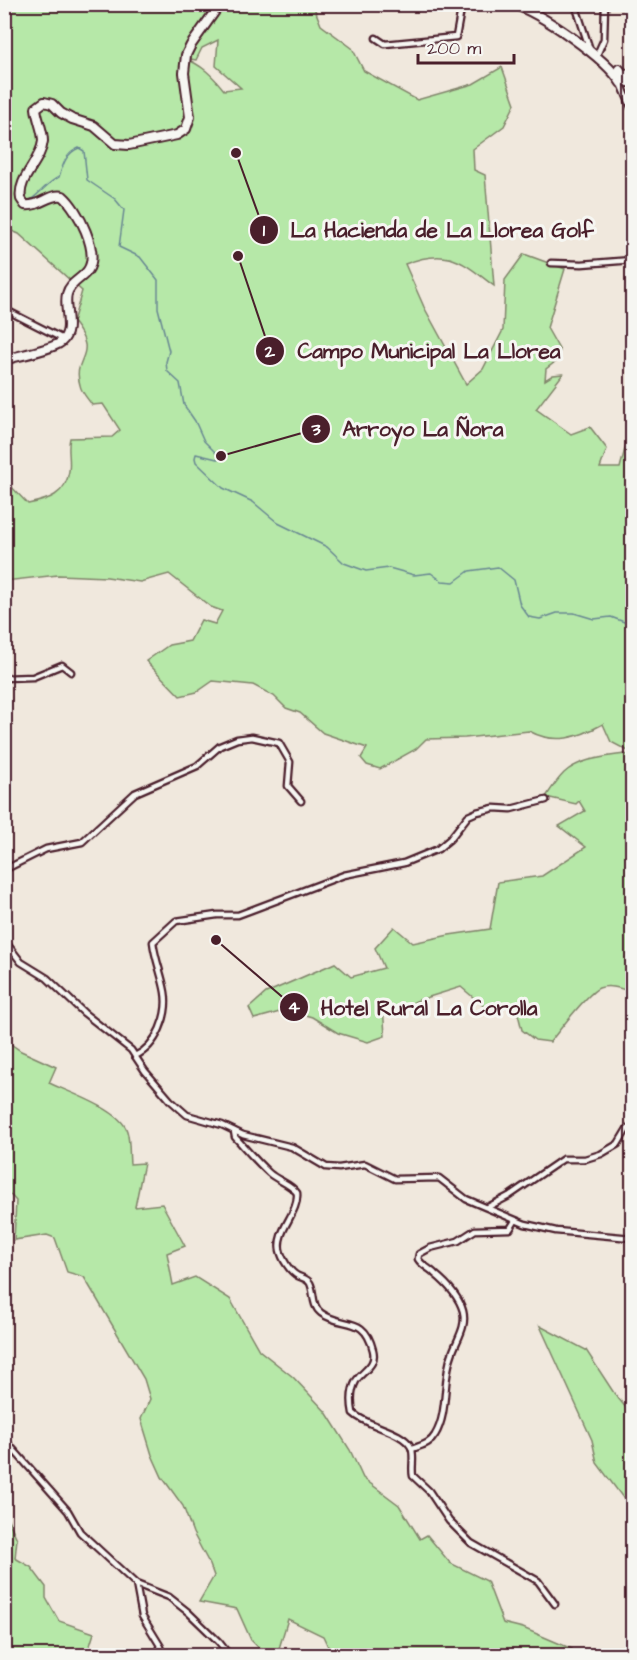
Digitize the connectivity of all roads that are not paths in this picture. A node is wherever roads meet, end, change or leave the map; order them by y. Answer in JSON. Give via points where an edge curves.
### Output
{"nodes":[{"id":1,"x":220,"y":4,"type":"edge"},
{"id":2,"x":462,"y":4,"type":"edge"},
{"id":3,"x":512,"y":4,"type":"edge"},
{"id":4,"x":575,"y":4,"type":"edge"},
{"id":5,"x":605,"y":4,"type":"edge"},
{"id":6,"x":376,"y":38,"type":"dead end"},
{"id":7,"x":594,"y":55,"type":"junction"},
{"id":8,"x":629,"y":77,"type":"edge"},
{"id":9,"x":633,"y":109,"type":"edge"},
{"id":10,"x":633,"y":260,"type":"edge"},
{"id":11,"x":551,"y":263,"type":"dead end"},
{"id":12,"x":4,"y":309,"type":"edge"},
{"id":13,"x":64,"y":340,"type":"junction"},
{"id":14,"x":4,"y":360,"type":"edge"},
{"id":15,"x":71,"y":672,"type":"dead end"},
{"id":16,"x":4,"y":678,"type":"edge"},
{"id":17,"x":546,"y":800,"type":"dead end"},
{"id":18,"x":301,"y":801,"type":"dead end"},
{"id":19,"x":4,"y":870,"type":"edge"},
{"id":20,"x":4,"y":940,"type":"edge"},
{"id":21,"x":7,"y":949,"type":"edge"},
{"id":22,"x":633,"y":996,"type":"edge"},
{"id":23,"x":633,"y":1001,"type":"edge"},
{"id":24,"x":135,"y":1056,"type":"junction"},
{"id":25,"x":633,"y":1125,"type":"edge"},
{"id":26,"x":234,"y":1131,"type":"junction"},
{"id":27,"x":488,"y":1207,"type":"junction"},
{"id":28,"x":515,"y":1221,"type":"junction"},
{"id":29,"x":633,"y":1238,"type":"edge"},
{"id":30,"x":4,"y":1439,"type":"edge"},
{"id":31,"x":412,"y":1449,"type":"junction"},
{"id":32,"x":136,"y":1584,"type":"junction"},
{"id":33,"x":555,"y":1604,"type":"dead end"},
{"id":34,"x":163,"y":1656,"type":"edge"},
{"id":35,"x":230,"y":1656,"type":"edge"}],
"edges":[{"from":1,"to":13,"type":"highway","via":[[186,55],[184,73],[190,117],[183,132],[165,139],[121,145],[109,141],[94,126],[61,113],[52,104],[44,102],[36,108],[43,142],[24,182],[21,199],[31,206],[52,196],[63,196],[91,245],[89,268],[67,293],[68,327]]},
{"from":2,"to":6,"type":"street","via":[[456,37],[386,44]]},
{"from":3,"to":7,"type":"highway","via":[[538,15]]},
{"from":4,"to":7,"type":"street"},
{"from":5,"to":7,"type":"street","via":[[604,39]]},
{"from":7,"to":8,"type":"highway"},
{"from":8,"to":9,"type":"street","via":[[628,98]]},
{"from":10,"to":11,"type":"street"},
{"from":12,"to":13,"type":"street"},
{"from":13,"to":14,"type":"highway","via":[[56,346]]},
{"from":15,"to":16,"type":"street","via":[[62,665],[33,677]]},
{"from":17,"to":24,"type":"street","via":[[511,809],[487,809],[468,816],[444,845],[404,863],[344,875],[238,915],[176,921],[153,942],[166,994],[164,1016],[153,1041]]},
{"from":18,"to":19,"type":"street","via":[[288,786],[290,762],[279,743],[255,737],[237,740],[217,748],[197,766],[135,793],[82,842],[46,849]]},
{"from":20,"to":21,"type":"street"},
{"from":21,"to":24,"type":"street","via":[[47,978]]},
{"from":22,"to":23,"type":"street"},
{"from":24,"to":26,"type":"street","via":[[182,1112]]},
{"from":25,"to":27,"type":"street","via":[[608,1151],[593,1158],[563,1159]]},
{"from":26,"to":27,"type":"street","via":[[292,1147],[326,1167],[365,1164],[395,1179],[439,1178],[466,1199]]},
{"from":26,"to":31,"type":"street","via":[[235,1137],[264,1168],[297,1193],[296,1205],[279,1243],[288,1267],[310,1283],[318,1311],[354,1324],[368,1336],[374,1359],[354,1385],[353,1413],[368,1424],[383,1426]]},
{"from":27,"to":28,"type":"street"},
{"from":28,"to":29,"type":"street","via":[[556,1231]]},
{"from":28,"to":31,"type":"street","via":[[510,1228],[475,1230],[458,1241],[419,1254],[420,1263],[457,1298],[464,1318],[445,1379],[436,1434],[431,1442]]},
{"from":30,"to":32,"type":"street","via":[[68,1510],[80,1532]]},
{"from":31,"to":33,"type":"street","via":[[413,1476],[429,1491],[449,1521],[471,1543],[538,1581]]},
{"from":32,"to":34,"type":"street","via":[[142,1616]]},
{"from":32,"to":35,"type":"street","via":[[169,1597],[208,1630]]}]}
